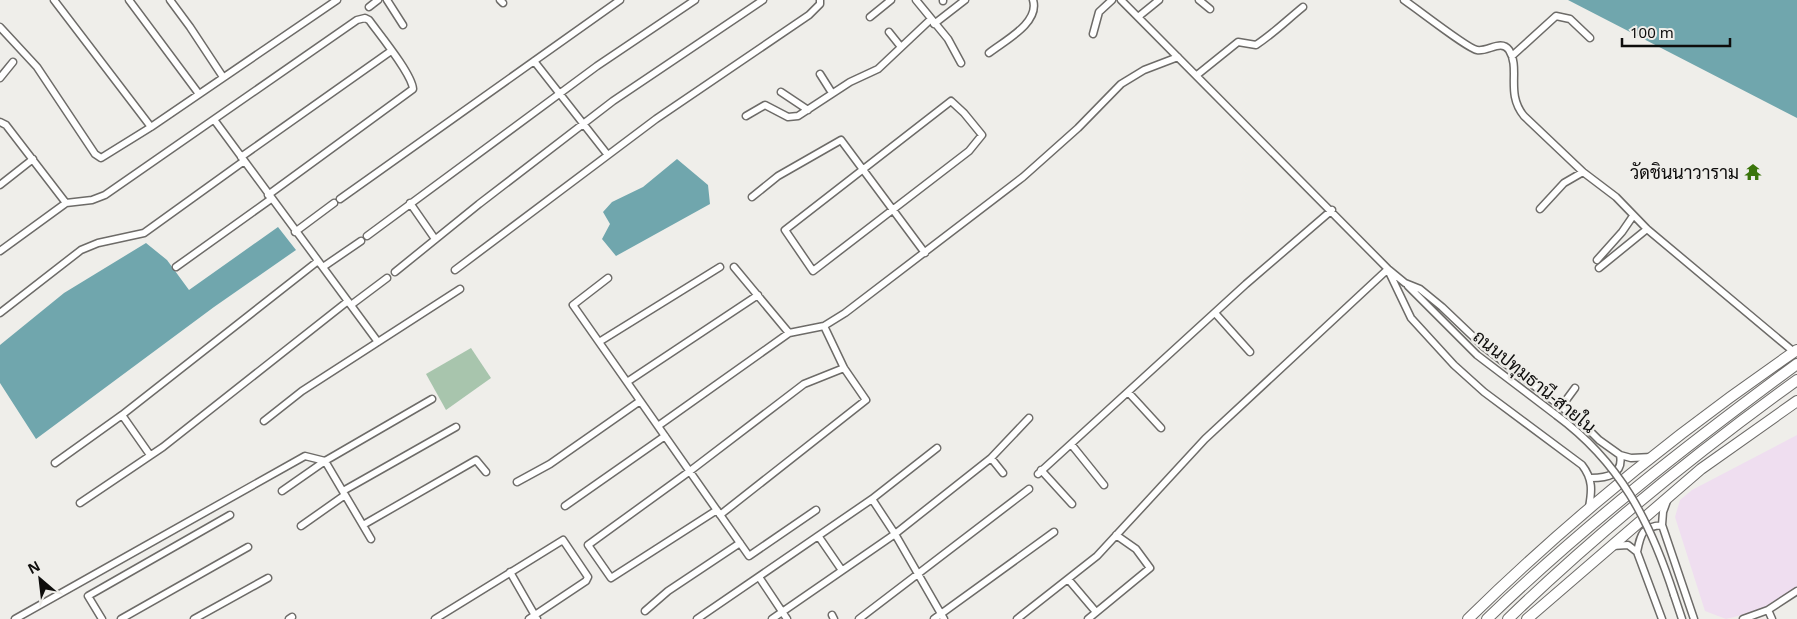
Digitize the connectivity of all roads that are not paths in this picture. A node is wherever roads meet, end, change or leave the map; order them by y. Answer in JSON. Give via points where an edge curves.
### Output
{"nodes":[{"id":1,"x":54,"y":0,"type":"edge"},
{"id":2,"x":129,"y":0,"type":"edge"},
{"id":3,"x":170,"y":0,"type":"edge"},
{"id":4,"x":337,"y":0,"type":"edge"},
{"id":5,"x":378,"y":0,"type":"edge"},
{"id":6,"x":387,"y":0,"type":"edge"},
{"id":7,"x":620,"y":0,"type":"edge"},
{"id":8,"x":695,"y":0,"type":"edge"},
{"id":9,"x":762,"y":0,"type":"edge"},
{"id":10,"x":820,"y":0,"type":"edge"},
{"id":11,"x":891,"y":0,"type":"edge"},
{"id":12,"x":916,"y":0,"type":"edge"},
{"id":13,"x":965,"y":0,"type":"edge"},
{"id":14,"x":1033,"y":0,"type":"edge"},
{"id":15,"x":1112,"y":0,"type":"edge"},
{"id":16,"x":1121,"y":0,"type":"edge"},
{"id":17,"x":1159,"y":0,"type":"edge"},
{"id":18,"x":1199,"y":0,"type":"edge"},
{"id":19,"x":1404,"y":0,"type":"edge"},
{"id":20,"x":369,"y":7,"type":"dead end"},
{"id":21,"x":1303,"y":7,"type":"dead end"},
{"id":22,"x":1210,"y":9,"type":"dead end"},
{"id":23,"x":870,"y":17,"type":"dead end"},
{"id":24,"x":1138,"y":17,"type":"junction"},
{"id":25,"x":932,"y":22,"type":"junction"},
{"id":26,"x":403,"y":25,"type":"dead end"},
{"id":27,"x":0,"y":28,"type":"edge"},
{"id":28,"x":889,"y":32,"type":"dead end"},
{"id":29,"x":1094,"y":34,"type":"dead end"},
{"id":30,"x":1590,"y":38,"type":"dead end"},
{"id":31,"x":901,"y":47,"type":"junction"},
{"id":32,"x":391,"y":51,"type":"junction"},
{"id":33,"x":989,"y":53,"type":"dead end"},
{"id":34,"x":1178,"y":56,"type":"junction"},
{"id":35,"x":1512,"y":56,"type":"junction"},
{"id":36,"x":534,"y":61,"type":"junction"},
{"id":37,"x":13,"y":62,"type":"dead end"},
{"id":38,"x":961,"y":63,"type":"dead end"},
{"id":39,"x":820,"y":74,"type":"dead end"},
{"id":40,"x":1197,"y":76,"type":"junction"},
{"id":41,"x":0,"y":78,"type":"edge"},
{"id":42,"x":223,"y":78,"type":"junction"},
{"id":43,"x":781,"y":92,"type":"dead end"},
{"id":44,"x":832,"y":93,"type":"junction"},
{"id":45,"x":199,"y":94,"type":"junction"},
{"id":46,"x":560,"y":94,"type":"junction"},
{"id":47,"x":808,"y":110,"type":"junction"},
{"id":48,"x":746,"y":116,"type":"dead end"},
{"id":49,"x":214,"y":121,"type":"junction"},
{"id":50,"x":0,"y":122,"type":"edge"},
{"id":51,"x":583,"y":124,"type":"junction"},
{"id":52,"x":151,"y":127,"type":"junction"},
{"id":53,"x":607,"y":154,"type":"junction"},
{"id":54,"x":34,"y":159,"type":"junction"},
{"id":55,"x":242,"y":159,"type":"junction"},
{"id":56,"x":864,"y":170,"type":"junction"},
{"id":57,"x":1583,"y":172,"type":"junction"},
{"id":58,"x":0,"y":185,"type":"edge"},
{"id":59,"x":269,"y":197,"type":"junction"},
{"id":60,"x":752,"y":197,"type":"dead end"},
{"id":61,"x":66,"y":203,"type":"junction"},
{"id":62,"x":410,"y":204,"type":"junction"},
{"id":63,"x":892,"y":209,"type":"junction"},
{"id":64,"x":1540,"y":209,"type":"dead end"},
{"id":65,"x":1332,"y":210,"type":"junction"},
{"id":66,"x":1633,"y":216,"type":"junction"},
{"id":67,"x":1647,"y":229,"type":"junction"},
{"id":68,"x":295,"y":232,"type":"junction"},
{"id":69,"x":435,"y":239,"type":"junction"},
{"id":70,"x":0,"y":251,"type":"edge"},
{"id":71,"x":925,"y":253,"type":"junction"},
{"id":72,"x":1597,"y":260,"type":"dead end"},
{"id":73,"x":318,"y":261,"type":"junction"},
{"id":74,"x":176,"y":267,"type":"dead end"},
{"id":75,"x":323,"y":267,"type":"junction"},
{"id":76,"x":720,"y":267,"type":"dead end"},
{"id":77,"x":734,"y":267,"type":"dead end"},
{"id":78,"x":1599,"y":268,"type":"dead end"},
{"id":79,"x":1388,"y":269,"type":"junction"},
{"id":80,"x":455,"y":270,"type":"dead end"},
{"id":81,"x":395,"y":272,"type":"dead end"},
{"id":82,"x":387,"y":278,"type":"dead end"},
{"id":83,"x":608,"y":278,"type":"dead end"},
{"id":84,"x":1406,"y":284,"type":"junction"},
{"id":85,"x":460,"y":289,"type":"dead end"},
{"id":86,"x":758,"y":295,"type":"junction"},
{"id":87,"x":350,"y":303,"type":"junction"},
{"id":88,"x":0,"y":312,"type":"edge"},
{"id":89,"x":1215,"y":313,"type":"junction"},
{"id":90,"x":824,"y":326,"type":"junction"},
{"id":91,"x":789,"y":333,"type":"junction"},
{"id":92,"x":378,"y":342,"type":"junction"},
{"id":93,"x":599,"y":342,"type":"junction"},
{"id":94,"x":1795,"y":351,"type":"edge"},
{"id":95,"x":1250,"y":352,"type":"dead end"},
{"id":96,"x":1797,"y":364,"type":"edge"},
{"id":97,"x":844,"y":368,"type":"junction"},
{"id":98,"x":1797,"y":380,"type":"edge"},
{"id":99,"x":627,"y":382,"type":"junction"},
{"id":100,"x":1575,"y":388,"type":"dead end"},
{"id":101,"x":1128,"y":392,"type":"junction"},
{"id":102,"x":432,"y":399,"type":"dead end"},
{"id":103,"x":1749,"y":400,"type":"junction"},
{"id":104,"x":640,"y":401,"type":"junction"},
{"id":105,"x":1797,"y":401,"type":"edge"},
{"id":106,"x":1561,"y":407,"type":"junction"},
{"id":107,"x":1756,"y":409,"type":"junction"},
{"id":108,"x":122,"y":415,"type":"junction"},
{"id":109,"x":1029,"y":418,"type":"dead end"},
{"id":110,"x":264,"y":421,"type":"dead end"},
{"id":111,"x":658,"y":426,"type":"junction"},
{"id":112,"x":456,"y":427,"type":"dead end"},
{"id":113,"x":1161,"y":428,"type":"dead end"},
{"id":114,"x":665,"y":436,"type":"junction"},
{"id":115,"x":1677,"y":438,"type":"junction"},
{"id":116,"x":1071,"y":444,"type":"junction"},
{"id":117,"x":937,"y":448,"type":"dead end"},
{"id":118,"x":150,"y":455,"type":"junction"},
{"id":119,"x":1620,"y":455,"type":"junction"},
{"id":120,"x":1653,"y":457,"type":"junction"},
{"id":121,"x":992,"y":458,"type":"junction"},
{"id":122,"x":325,"y":461,"type":"junction"},
{"id":123,"x":55,"y":464,"type":"dead end"},
{"id":124,"x":1701,"y":469,"type":"junction"},
{"id":125,"x":486,"y":472,"type":"dead end"},
{"id":126,"x":690,"y":472,"type":"junction"},
{"id":127,"x":1003,"y":472,"type":"dead end"},
{"id":128,"x":1590,"y":478,"type":"junction"},
{"id":129,"x":517,"y":482,"type":"dead end"},
{"id":130,"x":1104,"y":485,"type":"dead end"},
{"id":131,"x":1679,"y":487,"type":"junction"},
{"id":132,"x":1029,"y":488,"type":"dead end"},
{"id":133,"x":282,"y":491,"type":"dead end"},
{"id":134,"x":344,"y":493,"type":"junction"},
{"id":135,"x":872,"y":499,"type":"junction"},
{"id":136,"x":80,"y":503,"type":"dead end"},
{"id":137,"x":1072,"y":504,"type":"dead end"},
{"id":138,"x":565,"y":506,"type":"dead end"},
{"id":139,"x":1589,"y":509,"type":"junction"},
{"id":140,"x":816,"y":510,"type":"dead end"},
{"id":141,"x":718,"y":512,"type":"junction"},
{"id":142,"x":230,"y":515,"type":"dead end"},
{"id":143,"x":362,"y":524,"type":"junction"},
{"id":144,"x":1662,"y":525,"type":"junction"},
{"id":145,"x":301,"y":526,"type":"dead end"},
{"id":146,"x":1054,"y":532,"type":"dead end"},
{"id":147,"x":894,"y":534,"type":"junction"},
{"id":148,"x":1116,"y":535,"type":"junction"},
{"id":149,"x":819,"y":537,"type":"junction"},
{"id":150,"x":371,"y":539,"type":"dead end"},
{"id":151,"x":740,"y":543,"type":"junction"},
{"id":152,"x":1609,"y":547,"type":"junction"},
{"id":153,"x":248,"y":548,"type":"dead end"},
{"id":154,"x":1637,"y":552,"type":"junction"},
{"id":155,"x":841,"y":569,"type":"junction"},
{"id":156,"x":510,"y":572,"type":"junction"},
{"id":157,"x":919,"y":574,"type":"junction"},
{"id":158,"x":759,"y":577,"type":"junction"},
{"id":159,"x":268,"y":578,"type":"dead end"},
{"id":160,"x":1068,"y":579,"type":"junction"},
{"id":161,"x":1797,"y":590,"type":"edge"},
{"id":162,"x":1768,"y":610,"type":"junction"},
{"id":163,"x":645,"y":611,"type":"dead end"},
{"id":164,"x":783,"y":611,"type":"junction"},
{"id":165,"x":1096,"y":612,"type":"junction"},
{"id":166,"x":942,"y":617,"type":"edge"},
{"id":167,"x":533,"y":618,"type":"edge"},
{"id":168,"x":861,"y":618,"type":"edge"},
{"id":169,"x":15,"y":619,"type":"edge"},
{"id":170,"x":102,"y":619,"type":"edge"},
{"id":171,"x":120,"y":619,"type":"edge"},
{"id":172,"x":194,"y":619,"type":"edge"},
{"id":173,"x":435,"y":619,"type":"edge"},
{"id":174,"x":696,"y":619,"type":"edge"},
{"id":175,"x":772,"y":619,"type":"edge"},
{"id":176,"x":787,"y":619,"type":"edge"},
{"id":177,"x":934,"y":619,"type":"edge"},
{"id":178,"x":1017,"y":619,"type":"edge"},
{"id":179,"x":1088,"y":619,"type":"edge"},
{"id":180,"x":1468,"y":619,"type":"edge"},
{"id":181,"x":1487,"y":619,"type":"edge"},
{"id":182,"x":1508,"y":619,"type":"edge"},
{"id":183,"x":1527,"y":619,"type":"edge"},
{"id":184,"x":1662,"y":619,"type":"edge"},
{"id":185,"x":1682,"y":619,"type":"edge"},
{"id":186,"x":1694,"y":619,"type":"edge"},
{"id":187,"x":1743,"y":619,"type":"edge"},
{"id":188,"x":1772,"y":619,"type":"edge"}],
"edges":[{"from":1,"to":52,"type":"street"},
{"from":2,"to":45,"type":"street"},
{"from":3,"to":42,"type":"street"},
{"from":4,"to":42,"type":"street"},
{"from":5,"to":20,"type":"street"},
{"from":6,"to":26,"type":"street"},
{"from":7,"to":36,"type":"street"},
{"from":8,"to":46,"type":"street"},
{"from":9,"to":51,"type":"street"},
{"from":10,"to":53,"type":"street","via":[[809,15]]},
{"from":11,"to":23,"type":"street"},
{"from":12,"to":25,"type":"street"},
{"from":13,"to":25,"type":"street"},
{"from":14,"to":33,"type":"street","via":[[1033,10],[1026,24]]},
{"from":15,"to":29,"type":"street","via":[[1099,12]]},
{"from":16,"to":24,"type":"street"},
{"from":17,"to":24,"type":"street"},
{"from":18,"to":22,"type":"street"},
{"from":19,"to":35,"type":"street","via":[[1469,48],[1482,50],[1502,45]]},
{"from":21,"to":40,"type":"street","via":[[1256,45],[1238,42]]},
{"from":24,"to":34,"type":"street"},
{"from":25,"to":31,"type":"street"},
{"from":25,"to":38,"type":"street"},
{"from":27,"to":52,"type":"street","via":[[36,67],[98,157],[104,157]]},
{"from":28,"to":31,"type":"street"},
{"from":30,"to":35,"type":"street","via":[[1570,19],[1556,16]]},
{"from":31,"to":44,"type":"street","via":[[878,69]]},
{"from":32,"to":49,"type":"street","via":[[369,20],[360,18]]},
{"from":32,"to":55,"type":"street"},
{"from":32,"to":59,"type":"street","via":[[412,82],[411,92]]},
{"from":34,"to":40,"type":"street"},
{"from":34,"to":71,"type":"street","via":[[1121,84],[1024,177]]},
{"from":35,"to":57,"type":"street","via":[[1516,107]]},
{"from":36,"to":46,"type":"street"},
{"from":36,"to":68,"type":"street"},
{"from":37,"to":41,"type":"street"},
{"from":39,"to":44,"type":"street"},
{"from":40,"to":65,"type":"street"},
{"from":42,"to":45,"type":"street"},
{"from":43,"to":47,"type":"street"},
{"from":44,"to":47,"type":"street"},
{"from":45,"to":52,"type":"street"},
{"from":46,"to":51,"type":"street"},
{"from":46,"to":62,"type":"street"},
{"from":47,"to":48,"type":"street","via":[[793,118],[765,105]]},
{"from":49,"to":55,"type":"street"},
{"from":49,"to":61,"type":"street","via":[[105,195]]},
{"from":50,"to":54,"type":"street"},
{"from":51,"to":53,"type":"street"},
{"from":51,"to":69,"type":"street"},
{"from":53,"to":80,"type":"street"},
{"from":54,"to":58,"type":"street"},
{"from":54,"to":61,"type":"street"},
{"from":55,"to":59,"type":"street"},
{"from":55,"to":88,"type":"street","via":[[144,233],[98,243],[82,250]]},
{"from":56,"to":60,"type":"street","via":[[841,140],[778,176]]},
{"from":56,"to":63,"type":"street"},
{"from":56,"to":63,"type":"street","via":[[785,230],[813,271]]},
{"from":56,"to":63,"type":"street","via":[[951,101],[982,136],[969,151]]},
{"from":57,"to":64,"type":"street","via":[[1564,183]]},
{"from":57,"to":66,"type":"street","via":[[1616,197]]},
{"from":59,"to":68,"type":"street"},
{"from":59,"to":74,"type":"street"},
{"from":61,"to":70,"type":"street"},
{"from":62,"to":69,"type":"street"},
{"from":62,"to":75,"type":"street"},
{"from":63,"to":71,"type":"street"},
{"from":65,"to":79,"type":"street"},
{"from":65,"to":89,"type":"street"},
{"from":66,"to":67,"type":"street"},
{"from":66,"to":72,"type":"street"},
{"from":67,"to":78,"type":"street"},
{"from":67,"to":94,"type":"street"},
{"from":68,"to":73,"type":"street"},
{"from":69,"to":81,"type":"street"},
{"from":71,"to":90,"type":"street","via":[[846,314]]},
{"from":73,"to":75,"type":"street"},
{"from":73,"to":108,"type":"street"},
{"from":75,"to":87,"type":"street"},
{"from":76,"to":93,"type":"street"},
{"from":77,"to":86,"type":"street"},
{"from":79,"to":84,"type":"street"},
{"from":79,"to":128,"type":"street","via":[[1411,318],[1433,344],[1505,407],[1576,458]]},
{"from":79,"to":148,"type":"street","via":[[1205,439]]},
{"from":82,"to":87,"type":"street"},
{"from":83,"to":93,"type":"street","via":[[573,305]]},
{"from":84,"to":106,"type":"street","via":[[1420,289],[1516,374]]},
{"from":84,"to":185,"type":"street","name":"ถนนปทุมธานี-สายใน","bridge":true,"via":[[1477,355],[1574,429],[1595,449],[1624,485],[1658,547]]},
{"from":85,"to":92,"type":"street"},
{"from":86,"to":91,"type":"street"},
{"from":86,"to":99,"type":"street"},
{"from":87,"to":92,"type":"street"},
{"from":87,"to":118,"type":"street"},
{"from":89,"to":95,"type":"street"},
{"from":89,"to":101,"type":"street"},
{"from":90,"to":91,"type":"street"},
{"from":90,"to":97,"type":"street"},
{"from":91,"to":111,"type":"street"},
{"from":92,"to":110,"type":"street","via":[[302,391]]},
{"from":93,"to":99,"type":"street"},
{"from":94,"to":115,"type":"main road"},
{"from":96,"to":103,"type":"main road"},
{"from":97,"to":126,"type":"street","via":[[804,384]]},
{"from":97,"to":141,"type":"street","via":[[866,400]]},
{"from":98,"to":107,"type":"main road"},
{"from":99,"to":104,"type":"street"},
{"from":100,"to":106,"type":"street"},
{"from":101,"to":113,"type":"street"},
{"from":101,"to":116,"type":"street"},
{"from":102,"to":122,"type":"street"},
{"from":103,"to":115,"type":"main road"},
{"from":103,"to":181,"type":"main road","via":[[1598,520]]},
{"from":104,"to":111,"type":"street"},
{"from":104,"to":129,"type":"street","via":[[550,464]]},
{"from":105,"to":124,"type":"main road"},
{"from":106,"to":119,"type":"street"},
{"from":107,"to":124,"type":"main road"},
{"from":107,"to":182,"type":"main road","via":[[1600,536]]},
{"from":108,"to":118,"type":"street"},
{"from":108,"to":123,"type":"street"},
{"from":109,"to":121,"type":"street"},
{"from":111,"to":114,"type":"street"},
{"from":112,"to":134,"type":"street"},
{"from":114,"to":126,"type":"street"},
{"from":114,"to":138,"type":"street"},
{"from":115,"to":120,"type":"main road"},
{"from":116,"to":130,"type":"street"},
{"from":116,"to":137,"type":"street","via":[[1040,472]]},
{"from":117,"to":135,"type":"street"},
{"from":118,"to":136,"type":"street"},
{"from":119,"to":120,"type":"street"},
{"from":119,"to":128,"type":"street","via":[[1620,467],[1612,475]]},
{"from":120,"to":139,"type":"main road"},
{"from":121,"to":127,"type":"street"},
{"from":121,"to":147,"type":"street"},
{"from":122,"to":133,"type":"street"},
{"from":122,"to":134,"type":"street"},
{"from":122,"to":169,"type":"street","via":[[305,456]]},
{"from":124,"to":131,"type":"main road"},
{"from":125,"to":143,"type":"street","via":[[476,460]]},
{"from":126,"to":141,"type":"street"},
{"from":126,"to":141,"type":"street","via":[[588,544],[610,578]]},
{"from":128,"to":139,"type":"street"},
{"from":131,"to":144,"type":"street","via":[[1666,502]]},
{"from":131,"to":152,"type":"main road"},
{"from":132,"to":157,"type":"street"},
{"from":134,"to":143,"type":"street"},
{"from":134,"to":145,"type":"street"},
{"from":135,"to":147,"type":"street"},
{"from":135,"to":149,"type":"street"},
{"from":139,"to":180,"type":"main road"},
{"from":140,"to":151,"type":"street","via":[[749,556]]},
{"from":141,"to":151,"type":"street"},
{"from":142,"to":170,"type":"street","via":[[88,596]]},
{"from":143,"to":150,"type":"street"},
{"from":144,"to":154,"type":"street","via":[[1649,526],[1644,531]]},
{"from":144,"to":186,"type":"street"},
{"from":146,"to":166,"type":"street"},
{"from":147,"to":155,"type":"street"},
{"from":147,"to":157,"type":"street"},
{"from":148,"to":160,"type":"street","via":[[1097,556]]},
{"from":148,"to":165,"type":"street","via":[[1136,549],[1150,568]]},
{"from":149,"to":155,"type":"street"},
{"from":149,"to":158,"type":"street"},
{"from":151,"to":163,"type":"street","via":[[668,590]]},
{"from":152,"to":154,"type":"street","via":[[1628,546]]},
{"from":152,"to":183,"type":"main road"},
{"from":153,"to":171,"type":"street"},
{"from":154,"to":184,"type":"street"},
{"from":155,"to":164,"type":"street"},
{"from":156,"to":167,"type":"street"},
{"from":156,"to":167,"type":"street","via":[[564,540],[588,577]]},
{"from":156,"to":173,"type":"street"},
{"from":157,"to":166,"type":"street"},
{"from":157,"to":168,"type":"street"},
{"from":158,"to":164,"type":"street"},
{"from":158,"to":174,"type":"street"},
{"from":159,"to":172,"type":"street"},
{"from":160,"to":165,"type":"street"},
{"from":160,"to":178,"type":"street"},
{"from":161,"to":162,"type":"street"},
{"from":162,"to":187,"type":"street"},
{"from":162,"to":188,"type":"street"},
{"from":164,"to":175,"type":"street"},
{"from":164,"to":176,"type":"street"},
{"from":165,"to":179,"type":"street"},
{"from":166,"to":177,"type":"street"}]}
